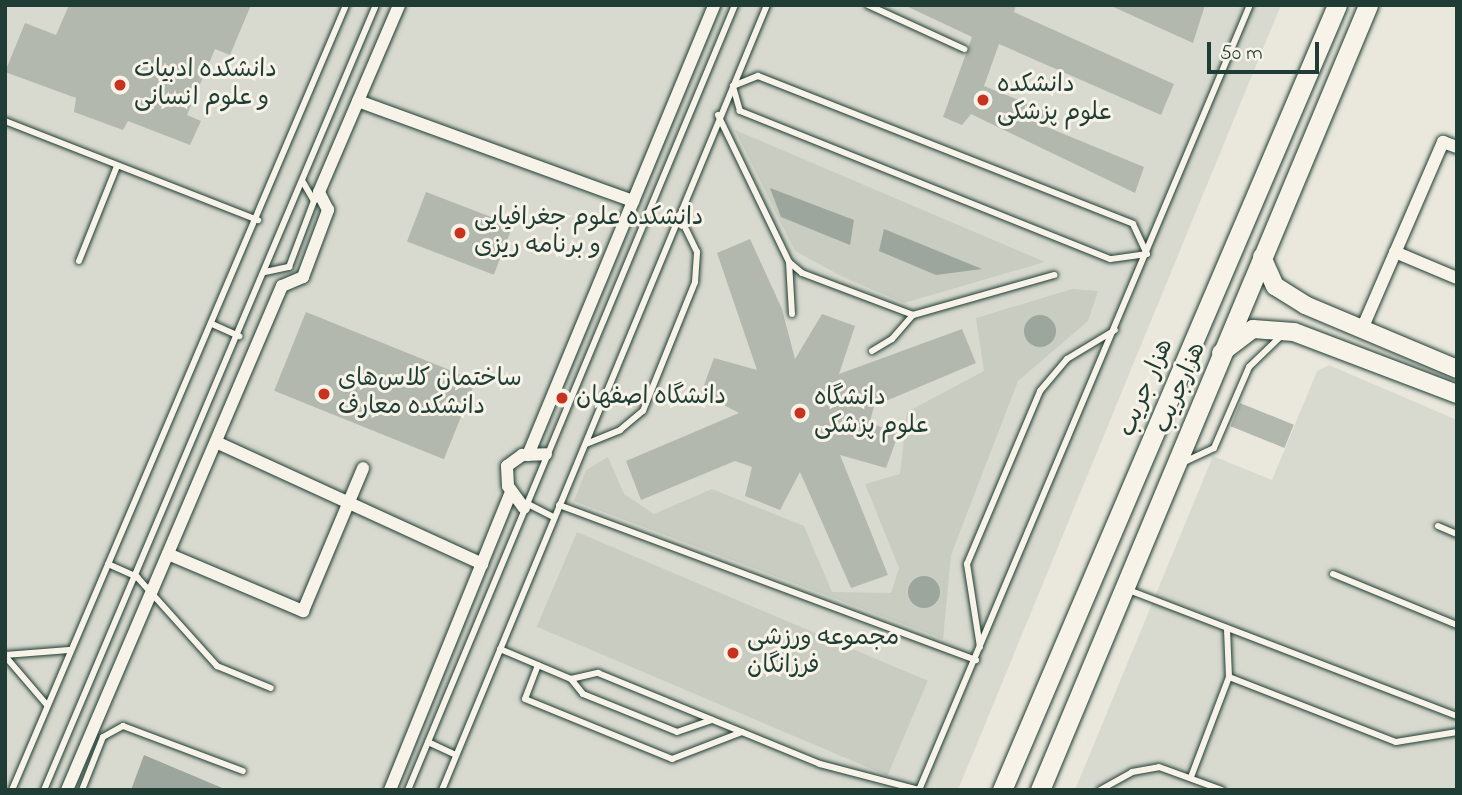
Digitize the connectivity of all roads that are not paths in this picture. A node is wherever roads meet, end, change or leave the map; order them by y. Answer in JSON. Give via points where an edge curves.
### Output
{"nodes":[{"id":1,"x":346,"y":5,"type":"edge"},
{"id":2,"x":376,"y":5,"type":"edge"},
{"id":3,"x":399,"y":5,"type":"edge"},
{"id":4,"x":714,"y":5,"type":"edge"},
{"id":5,"x":735,"y":5,"type":"edge"},
{"id":6,"x":767,"y":5,"type":"edge"},
{"id":7,"x":868,"y":5,"type":"edge"},
{"id":8,"x":1250,"y":5,"type":"edge"},
{"id":9,"x":1337,"y":5,"type":"edge"},
{"id":10,"x":1368,"y":6,"type":"edge"},
{"id":11,"x":964,"y":49,"type":"dead end"},
{"id":12,"x":733,"y":86,"type":"junction"},
{"id":13,"x":358,"y":101,"type":"junction"},
{"id":14,"x":718,"y":115,"type":"junction"},
{"id":15,"x":5,"y":121,"type":"edge"},
{"id":16,"x":1457,"y":148,"type":"edge"},
{"id":17,"x":117,"y":166,"type":"junction"},
{"id":18,"x":303,"y":182,"type":"junction"},
{"id":19,"x":633,"y":201,"type":"junction"},
{"id":20,"x":679,"y":215,"type":"junction"},
{"id":21,"x":258,"y":220,"type":"junction"},
{"id":22,"x":1395,"y":253,"type":"junction"},
{"id":23,"x":1147,"y":254,"type":"junction"},
{"id":24,"x":1262,"y":257,"type":"junction"},
{"id":25,"x":79,"y":261,"type":"dead end"},
{"id":26,"x":789,"y":262,"type":"junction"},
{"id":27,"x":265,"y":272,"type":"junction"},
{"id":28,"x":1054,"y":275,"type":"dead end"},
{"id":29,"x":1457,"y":278,"type":"edge"},
{"id":30,"x":792,"y":314,"type":"dead end"},
{"id":31,"x":913,"y":315,"type":"junction"},
{"id":32,"x":212,"y":324,"type":"junction"},
{"id":33,"x":1117,"y":329,"type":"junction"},
{"id":34,"x":1362,"y":329,"type":"junction"},
{"id":35,"x":1286,"y":332,"type":"junction"},
{"id":36,"x":239,"y":336,"type":"junction"},
{"id":37,"x":872,"y":351,"type":"dead end"},
{"id":38,"x":1221,"y":353,"type":"junction"},
{"id":39,"x":1457,"y":369,"type":"edge"},
{"id":40,"x":1457,"y":394,"type":"edge"},
{"id":41,"x":216,"y":442,"type":"junction"},
{"id":42,"x":586,"y":444,"type":"junction"},
{"id":43,"x":546,"y":454,"type":"junction"},
{"id":44,"x":528,"y":455,"type":"junction"},
{"id":45,"x":1174,"y":467,"type":"junction"},
{"id":46,"x":363,"y":468,"type":"dead end"},
{"id":47,"x":512,"y":492,"type":"junction"},
{"id":48,"x":349,"y":502,"type":"junction"},
{"id":49,"x":559,"y":505,"type":"junction"},
{"id":50,"x":525,"y":506,"type":"junction"},
{"id":51,"x":554,"y":517,"type":"junction"},
{"id":52,"x":1438,"y":526,"type":"dead end"},
{"id":53,"x":1457,"y":534,"type":"edge"},
{"id":54,"x":169,"y":554,"type":"junction"},
{"id":55,"x":108,"y":564,"type":"junction"},
{"id":56,"x":482,"y":564,"type":"junction"},
{"id":57,"x":1333,"y":574,"type":"dead end"},
{"id":58,"x":137,"y":577,"type":"junction"},
{"id":59,"x":1124,"y":588,"type":"junction"},
{"id":60,"x":152,"y":592,"type":"junction"},
{"id":61,"x":1457,"y":625,"type":"edge"},
{"id":62,"x":1227,"y":629,"type":"junction"},
{"id":63,"x":500,"y":649,"type":"junction"},
{"id":64,"x":981,"y":649,"type":"junction"},
{"id":65,"x":69,"y":650,"type":"junction"},
{"id":66,"x":5,"y":655,"type":"edge"},
{"id":67,"x":976,"y":660,"type":"junction"},
{"id":68,"x":538,"y":665,"type":"junction"},
{"id":69,"x":1230,"y":677,"type":"junction"},
{"id":70,"x":571,"y":679,"type":"junction"},
{"id":71,"x":271,"y":688,"type":"dead end"},
{"id":72,"x":47,"y":705,"type":"junction"},
{"id":73,"x":1457,"y":716,"type":"edge"},
{"id":74,"x":712,"y":720,"type":"junction"},
{"id":75,"x":742,"y":732,"type":"junction"},
{"id":76,"x":1457,"y":732,"type":"edge"},
{"id":77,"x":428,"y":742,"type":"junction"},
{"id":78,"x":456,"y":755,"type":"junction"},
{"id":79,"x":243,"y":771,"type":"dead end"},
{"id":80,"x":1191,"y":777,"type":"junction"},
{"id":81,"x":12,"y":790,"type":"edge"},
{"id":82,"x":44,"y":790,"type":"edge"},
{"id":83,"x":67,"y":790,"type":"edge"},
{"id":84,"x":82,"y":790,"type":"edge"},
{"id":85,"x":390,"y":790,"type":"edge"},
{"id":86,"x":408,"y":790,"type":"edge"},
{"id":87,"x":442,"y":790,"type":"edge"},
{"id":88,"x":919,"y":790,"type":"edge"},
{"id":89,"x":1002,"y":790,"type":"edge"},
{"id":90,"x":1040,"y":790,"type":"edge"},
{"id":91,"x":1100,"y":790,"type":"edge"},
{"id":92,"x":1223,"y":790,"type":"edge"}],
"edges":[{"from":1,"to":21,"type":"lane"},
{"from":2,"to":18,"type":"lane"},
{"from":3,"to":13,"type":"street"},
{"from":4,"to":19,"type":"street"},
{"from":5,"to":43,"type":"lane"},
{"from":6,"to":12,"type":"lane"},
{"from":7,"to":11,"type":"lane"},
{"from":8,"to":23,"type":"lane"},
{"from":9,"to":89,"type":"main road","name":"هزار جریب"},
{"from":10,"to":24,"type":"main road","name":"هزارجریب"},
{"from":12,"to":14,"type":"lane"},
{"from":12,"to":23,"type":"lane","via":[[740,111],[1110,259]]},
{"from":12,"to":23,"type":"lane","via":[[758,76],[1133,224]]},
{"from":13,"to":19,"type":"street"},
{"from":13,"to":41,"type":"street","via":[[320,192],[328,210],[303,276],[282,286]]},
{"from":14,"to":20,"type":"lane"},
{"from":14,"to":26,"type":"lane"},
{"from":15,"to":17,"type":"lane"},
{"from":16,"to":22,"type":"street","via":[[1443,142]]},
{"from":17,"to":21,"type":"lane"},
{"from":17,"to":25,"type":"lane"},
{"from":18,"to":27,"type":"lane"},
{"from":18,"to":27,"type":"lane","via":[[314,201],[289,267]]},
{"from":19,"to":44,"type":"street"},
{"from":20,"to":42,"type":"lane"},
{"from":20,"to":42,"type":"lane","via":[[699,267],[643,411],[620,430]]},
{"from":21,"to":32,"type":"lane"},
{"from":22,"to":29,"type":"street"},
{"from":22,"to":34,"type":"street"},
{"from":23,"to":33,"type":"lane"},
{"from":24,"to":34,"type":"main road","via":[[1275,286],[1305,305]]},
{"from":24,"to":38,"type":"main road","name":"هزارجریب"},
{"from":26,"to":30,"type":"lane"},
{"from":26,"to":31,"type":"lane","via":[[802,273]]},
{"from":27,"to":36,"type":"lane"},
{"from":28,"to":31,"type":"lane"},
{"from":31,"to":37,"type":"lane","via":[[892,339]]},
{"from":32,"to":36,"type":"lane"},
{"from":32,"to":55,"type":"lane"},
{"from":33,"to":64,"type":"lane"},
{"from":33,"to":64,"type":"lane","via":[[1067,359],[1035,404],[967,564]]},
{"from":34,"to":39,"type":"main road"},
{"from":35,"to":38,"type":"main road","via":[[1253,329]]},
{"from":35,"to":40,"type":"main road"},
{"from":35,"to":45,"type":"lane","via":[[1249,367],[1214,448]]},
{"from":36,"to":58,"type":"lane"},
{"from":38,"to":45,"type":"main road","name":"هزارجریب"},
{"from":41,"to":48,"type":"street"},
{"from":41,"to":54,"type":"street"},
{"from":42,"to":49,"type":"lane"},
{"from":43,"to":44,"type":"street"},
{"from":43,"to":50,"type":"lane"},
{"from":44,"to":47,"type":"street","via":[[507,466]]},
{"from":45,"to":59,"type":"main road","name":"هزارجریب"},
{"from":46,"to":48,"type":"street"},
{"from":47,"to":50,"type":"street"},
{"from":47,"to":56,"type":"street"},
{"from":48,"to":54,"type":"street","via":[[303,611]]},
{"from":48,"to":56,"type":"street"},
{"from":49,"to":51,"type":"lane"},
{"from":49,"to":67,"type":"lane"},
{"from":50,"to":51,"type":"lane"},
{"from":50,"to":77,"type":"lane"},
{"from":51,"to":63,"type":"lane"},
{"from":52,"to":53,"type":"lane"},
{"from":54,"to":60,"type":"street"},
{"from":55,"to":58,"type":"lane"},
{"from":55,"to":65,"type":"lane"},
{"from":56,"to":85,"type":"street"},
{"from":57,"to":61,"type":"lane"},
{"from":58,"to":60,"type":"lane"},
{"from":58,"to":82,"type":"lane"},
{"from":59,"to":62,"type":"lane"},
{"from":59,"to":90,"type":"main road","name":"هزارجریب"},
{"from":60,"to":71,"type":"lane","via":[[217,666]]},
{"from":60,"to":83,"type":"street"},
{"from":62,"to":69,"type":"lane"},
{"from":62,"to":73,"type":"lane","via":[[1252,633]]},
{"from":63,"to":68,"type":"lane"},
{"from":63,"to":78,"type":"lane"},
{"from":64,"to":67,"type":"lane"},
{"from":65,"to":66,"type":"lane"},
{"from":65,"to":72,"type":"lane"},
{"from":66,"to":72,"type":"lane"},
{"from":67,"to":88,"type":"lane"},
{"from":68,"to":70,"type":"lane"},
{"from":68,"to":75,"type":"lane","via":[[525,699],[673,759]]},
{"from":69,"to":76,"type":"lane","via":[[1396,742]]},
{"from":69,"to":80,"type":"lane"},
{"from":70,"to":74,"type":"lane","via":[[598,673]]},
{"from":70,"to":74,"type":"lane","via":[[583,694],[677,732]]},
{"from":72,"to":81,"type":"lane"},
{"from":74,"to":75,"type":"lane"},
{"from":75,"to":88,"type":"lane","via":[[820,764]]},
{"from":77,"to":78,"type":"lane"},
{"from":77,"to":86,"type":"lane"},
{"from":78,"to":87,"type":"lane"},
{"from":79,"to":84,"type":"lane","via":[[123,726],[103,737]]},
{"from":80,"to":91,"type":"lane","via":[[1159,767],[1132,772]]},
{"from":80,"to":92,"type":"lane"}]}
